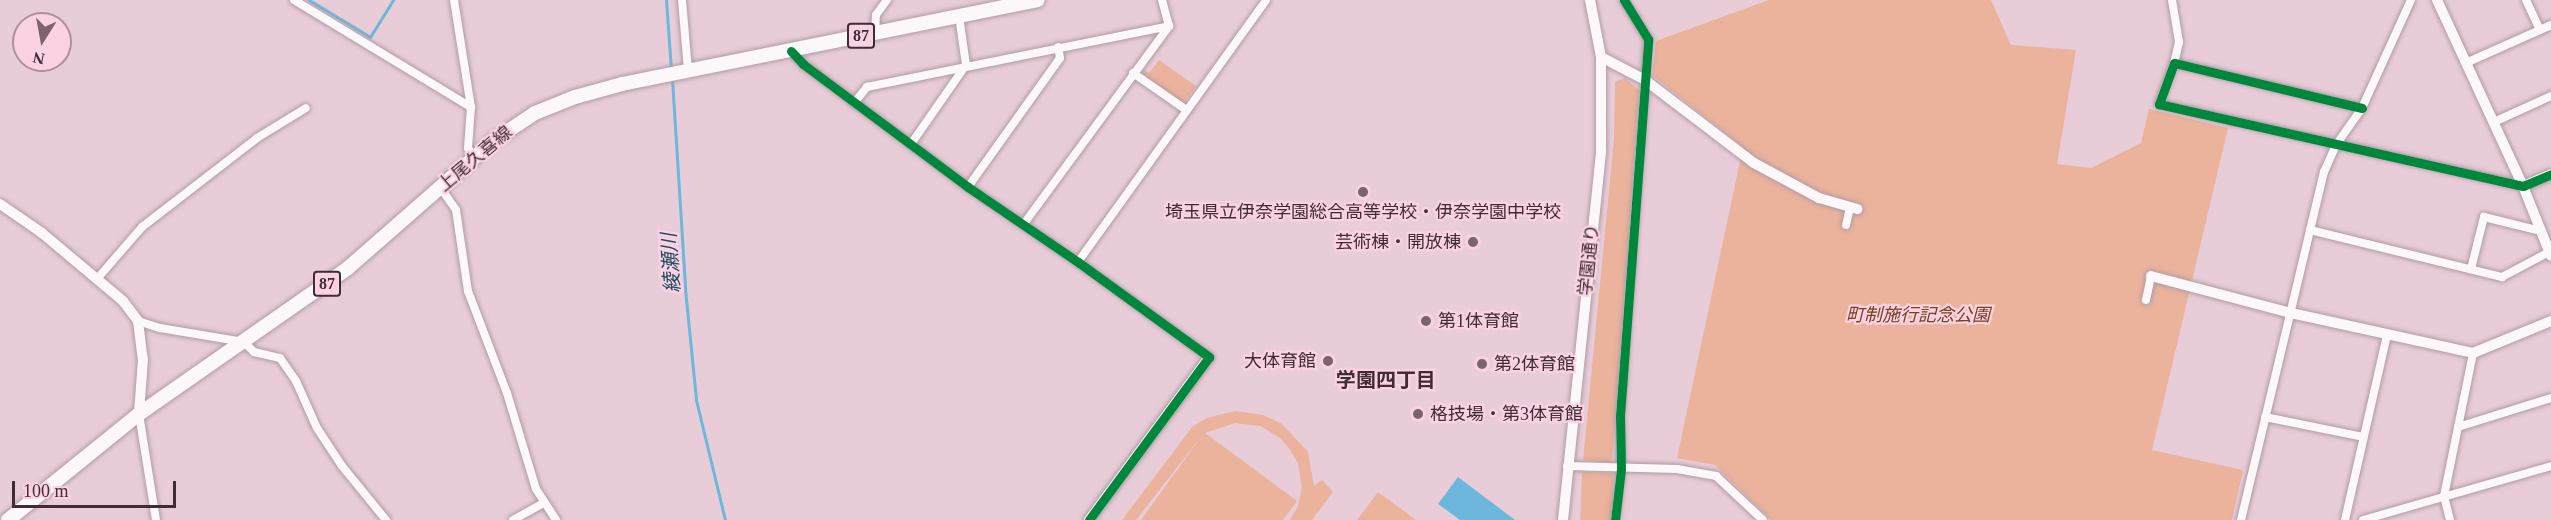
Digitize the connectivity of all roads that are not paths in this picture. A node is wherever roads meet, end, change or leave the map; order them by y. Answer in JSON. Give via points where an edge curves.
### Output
{"nodes":[{"id":1,"x":294,"y":0,"type":"edge"},
{"id":2,"x":454,"y":0,"type":"edge"},
{"id":3,"x":682,"y":0,"type":"edge"},
{"id":4,"x":887,"y":0,"type":"edge"},
{"id":5,"x":1038,"y":0,"type":"edge"},
{"id":6,"x":1162,"y":0,"type":"edge"},
{"id":7,"x":1266,"y":0,"type":"edge"},
{"id":8,"x":1590,"y":0,"type":"edge"},
{"id":9,"x":1624,"y":0,"type":"edge"},
{"id":10,"x":2172,"y":0,"type":"edge"},
{"id":11,"x":2411,"y":0,"type":"edge"},
{"id":12,"x":2437,"y":0,"type":"edge"},
{"id":13,"x":2526,"y":0,"type":"edge"},
{"id":14,"x":959,"y":16,"type":"junction"},
{"id":15,"x":2551,"y":25,"type":"edge"},
{"id":16,"x":1169,"y":26,"type":"junction"},
{"id":17,"x":2540,"y":30,"type":"junction"},
{"id":18,"x":875,"y":33,"type":"junction"},
{"id":19,"x":1058,"y":47,"type":"junction"},
{"id":20,"x":791,"y":51,"type":"junction"},
{"id":21,"x":1601,"y":57,"type":"junction"},
{"id":22,"x":2468,"y":62,"type":"junction"},
{"id":23,"x":2174,"y":63,"type":"junction"},
{"id":24,"x":966,"y":65,"type":"junction"},
{"id":25,"x":686,"y":71,"type":"junction"},
{"id":26,"x":1133,"y":73,"type":"junction"},
{"id":27,"x":1645,"y":80,"type":"junction"},
{"id":28,"x":2551,"y":96,"type":"edge"},
{"id":29,"x":854,"y":103,"type":"junction"},
{"id":30,"x":471,"y":107,"type":"junction"},
{"id":31,"x":306,"y":108,"type":"dead end"},
{"id":32,"x":2362,"y":108,"type":"junction"},
{"id":33,"x":1185,"y":109,"type":"junction"},
{"id":34,"x":2494,"y":122,"type":"junction"},
{"id":35,"x":911,"y":144,"type":"junction"},
{"id":36,"x":2336,"y":145,"type":"junction"},
{"id":37,"x":474,"y":157,"type":"junction"},
{"id":38,"x":2551,"y":174,"type":"edge"},
{"id":39,"x":2523,"y":186,"type":"junction"},
{"id":40,"x":440,"y":187,"type":"junction"},
{"id":41,"x":968,"y":187,"type":"junction"},
{"id":42,"x":0,"y":204,"type":"edge"},
{"id":43,"x":1853,"y":208,"type":"joint"},
{"id":44,"x":1023,"y":225,"type":"junction"},
{"id":45,"x":1846,"y":225,"type":"dead end"},
{"id":46,"x":2310,"y":230,"type":"junction"},
{"id":47,"x":2541,"y":231,"type":"junction"},
{"id":48,"x":2550,"y":253,"type":"edge"},
{"id":49,"x":1078,"y":262,"type":"junction"},
{"id":50,"x":2471,"y":269,"type":"junction"},
{"id":51,"x":2151,"y":276,"type":"joint"},
{"id":52,"x":97,"y":279,"type":"junction"},
{"id":53,"x":2146,"y":300,"type":"dead end"},
{"id":54,"x":2291,"y":313,"type":"junction"},
{"id":55,"x":138,"y":321,"type":"junction"},
{"id":56,"x":2551,"y":321,"type":"edge"},
{"id":57,"x":2387,"y":335,"type":"junction"},
{"id":58,"x":244,"y":342,"type":"junction"},
{"id":59,"x":2474,"y":353,"type":"junction"},
{"id":60,"x":1209,"y":357,"type":"joint"},
{"id":61,"x":2551,"y":398,"type":"edge"},
{"id":62,"x":139,"y":414,"type":"junction"},
{"id":63,"x":2265,"y":417,"type":"junction"},
{"id":64,"x":2458,"y":427,"type":"junction"},
{"id":65,"x":2363,"y":437,"type":"junction"},
{"id":66,"x":2551,"y":465,"type":"edge"},
{"id":67,"x":1567,"y":466,"type":"junction"},
{"id":68,"x":1621,"y":469,"type":"junction"},
{"id":69,"x":2444,"y":496,"type":"junction"},
{"id":70,"x":544,"y":503,"type":"junction"},
{"id":71,"x":8,"y":520,"type":"edge"},
{"id":72,"x":156,"y":520,"type":"edge"},
{"id":73,"x":386,"y":520,"type":"edge"},
{"id":74,"x":513,"y":520,"type":"edge"},
{"id":75,"x":556,"y":520,"type":"edge"},
{"id":76,"x":1089,"y":520,"type":"edge"},
{"id":77,"x":1563,"y":520,"type":"edge"},
{"id":78,"x":1615,"y":520,"type":"edge"},
{"id":79,"x":1763,"y":520,"type":"edge"},
{"id":80,"x":2241,"y":520,"type":"edge"},
{"id":81,"x":2345,"y":520,"type":"edge"},
{"id":82,"x":2362,"y":520,"type":"edge"},
{"id":83,"x":2450,"y":520,"type":"edge"}],
"edges":[{"from":1,"to":30,"type":"street"},
{"from":2,"to":30,"type":"street"},
{"from":3,"to":25,"type":"street"},
{"from":4,"to":18,"type":"street","via":[[876,15]]},
{"from":5,"to":14,"type":"main road","name":"上尾久喜線","number":"87"},
{"from":6,"to":16,"type":"street"},
{"from":7,"to":33,"type":"street"},
{"from":8,"to":21,"type":"street","name":"学園通り"},
{"from":9,"to":27,"type":"street","via":[[1648,39]]},
{"from":10,"to":23,"type":"street","via":[[2180,42]]},
{"from":11,"to":32,"type":"street"},
{"from":12,"to":22,"type":"street"},
{"from":13,"to":17,"type":"street"},
{"from":14,"to":18,"type":"main road","name":"上尾久喜線","number":"87"},
{"from":14,"to":24,"type":"street"},
{"from":15,"to":17,"type":"street"},
{"from":16,"to":19,"type":"street"},
{"from":16,"to":26,"type":"street"},
{"from":17,"to":22,"type":"street"},
{"from":18,"to":20,"type":"main road","name":"上尾久喜線","number":"87"},
{"from":19,"to":24,"type":"street"},
{"from":19,"to":41,"type":"street","via":[[1060,58]]},
{"from":20,"to":25,"type":"main road","name":"上尾久喜線","number":"87"},
{"from":20,"to":29,"type":"street"},
{"from":21,"to":27,"type":"street"},
{"from":21,"to":67,"type":"street","name":"学園通り","via":[[1601,150]]},
{"from":22,"to":34,"type":"street"},
{"from":23,"to":32,"type":"street"},
{"from":23,"to":36,"type":"street","via":[[2159,104]]},
{"from":24,"to":29,"type":"street","via":[[867,87]]},
{"from":24,"to":35,"type":"street"},
{"from":25,"to":37,"type":"main road","name":"上尾久喜線","number":"87","via":[[597,90],[554,105],[515,126]]},
{"from":26,"to":33,"type":"street"},
{"from":26,"to":44,"type":"street"},
{"from":27,"to":43,"type":"street","via":[[1754,163],[1820,198]]},
{"from":27,"to":68,"type":"street","via":[[1620,415]]},
{"from":28,"to":34,"type":"street"},
{"from":29,"to":35,"type":"street"},
{"from":30,"to":37,"type":"street","via":[[468,148]]},
{"from":31,"to":52,"type":"street","via":[[257,138],[142,227]]},
{"from":32,"to":36,"type":"street"},
{"from":33,"to":49,"type":"street"},
{"from":34,"to":39,"type":"street"},
{"from":35,"to":41,"type":"street"},
{"from":36,"to":39,"type":"street"},
{"from":36,"to":46,"type":"street","via":[[2324,172]]},
{"from":37,"to":40,"type":"main road","name":"上尾久喜線","number":"87"},
{"from":38,"to":39,"type":"street"},
{"from":39,"to":47,"type":"street"},
{"from":40,"to":58,"type":"main road","name":"上尾久喜線","number":"87","via":[[348,268]]},
{"from":40,"to":70,"type":"street","via":[[456,210],[468,291]]},
{"from":41,"to":44,"type":"street"},
{"from":42,"to":52,"type":"street"},
{"from":43,"to":45,"type":"street"},
{"from":44,"to":49,"type":"street"},
{"from":46,"to":50,"type":"street"},
{"from":46,"to":54,"type":"street"},
{"from":47,"to":48,"type":"street"},
{"from":47,"to":50,"type":"street","via":[[2484,217]]},
{"from":48,"to":50,"type":"street","via":[[2502,277]]},
{"from":49,"to":60,"type":"street"},
{"from":51,"to":53,"type":"street"},
{"from":51,"to":54,"type":"street"},
{"from":52,"to":55,"type":"street","via":[[123,301]]},
{"from":54,"to":57,"type":"street"},
{"from":54,"to":63,"type":"street"},
{"from":55,"to":58,"type":"street"},
{"from":55,"to":62,"type":"street","via":[[143,359]]},
{"from":56,"to":59,"type":"street"},
{"from":57,"to":59,"type":"street"},
{"from":57,"to":65,"type":"street"},
{"from":58,"to":62,"type":"main road","name":"上尾久喜線","number":"87"},
{"from":58,"to":73,"type":"street","via":[[254,352],[280,358],[296,381],[317,428]]},
{"from":59,"to":64,"type":"street"},
{"from":60,"to":76,"type":"street"},
{"from":61,"to":64,"type":"street"},
{"from":62,"to":71,"type":"main road","name":"上尾久喜線","number":"87"},
{"from":62,"to":72,"type":"street"},
{"from":63,"to":65,"type":"street"},
{"from":63,"to":80,"type":"street"},
{"from":64,"to":69,"type":"street"},
{"from":65,"to":81,"type":"street"},
{"from":66,"to":69,"type":"street"},
{"from":67,"to":68,"type":"street"},
{"from":67,"to":77,"type":"street","name":"学園通り"},
{"from":68,"to":78,"type":"street"},
{"from":68,"to":79,"type":"street","via":[[1677,469],[1716,476]]},
{"from":69,"to":82,"type":"street"},
{"from":69,"to":83,"type":"street"},
{"from":70,"to":74,"type":"street"},
{"from":70,"to":75,"type":"street"}]}
